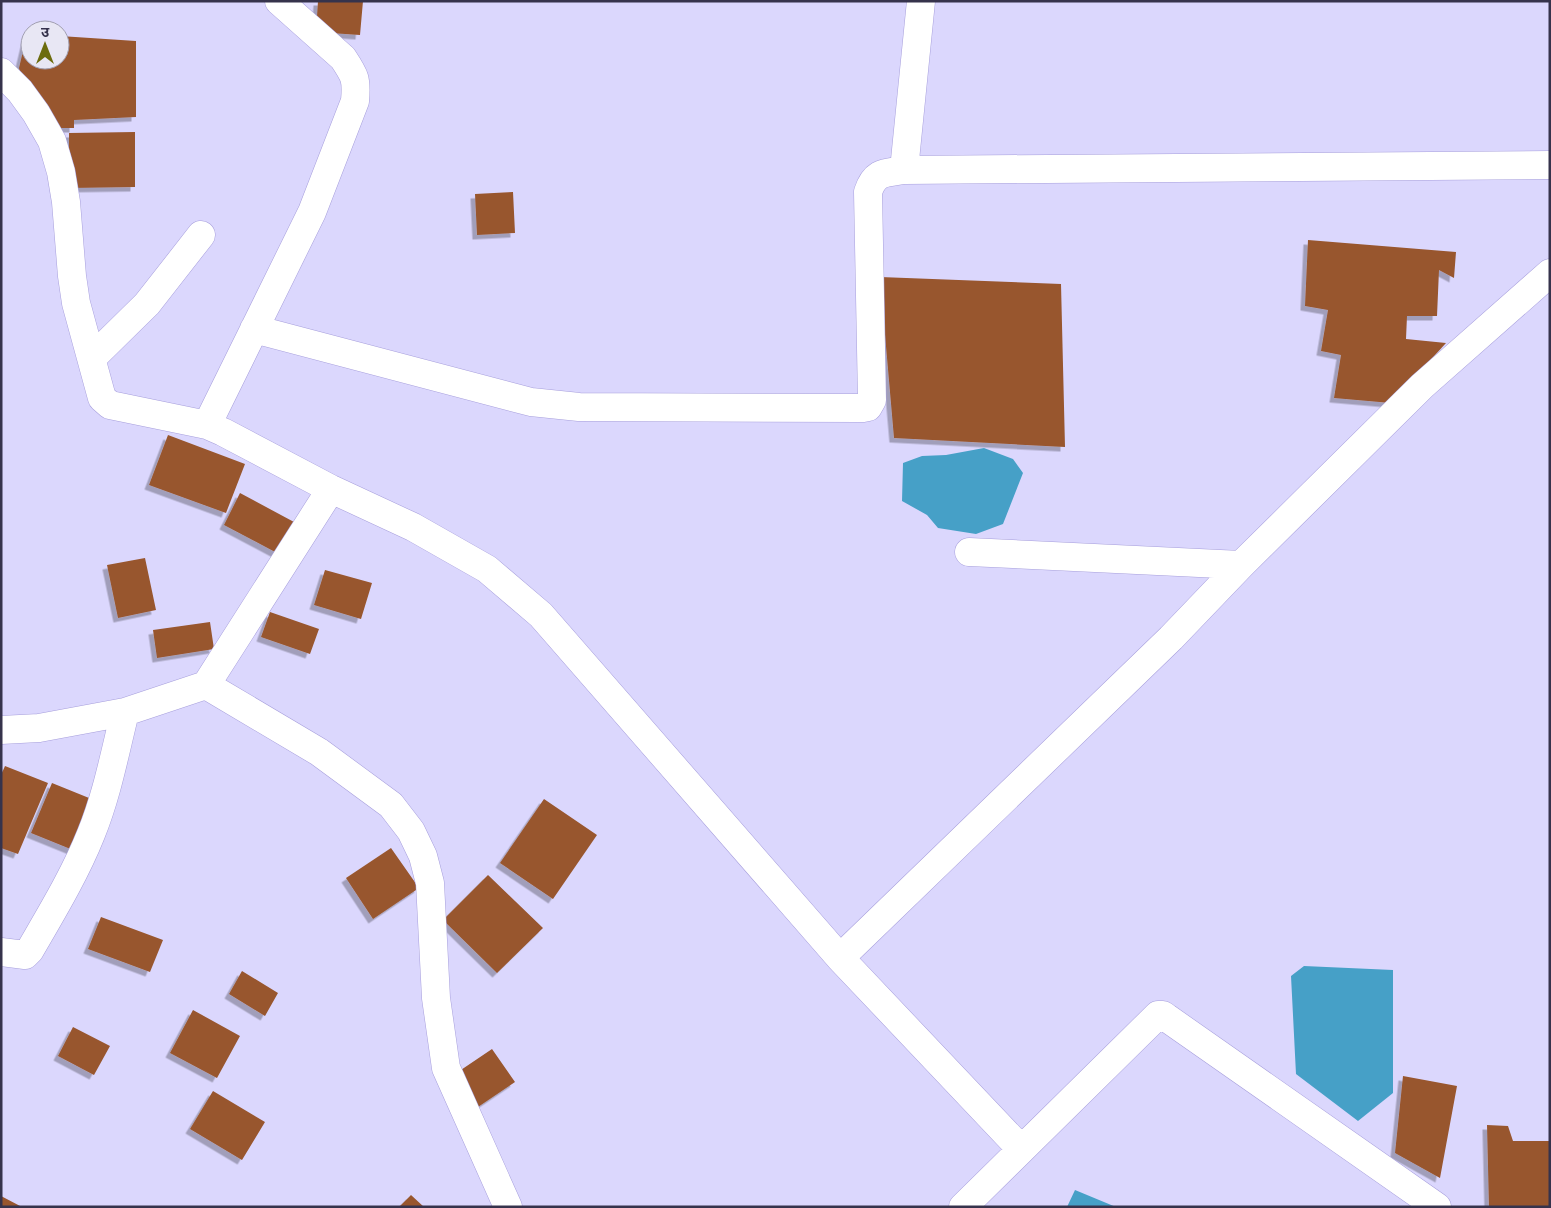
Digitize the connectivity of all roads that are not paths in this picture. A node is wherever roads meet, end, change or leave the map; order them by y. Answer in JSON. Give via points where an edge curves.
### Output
{"nodes":[{"id":1,"x":279,"y":1,"type":"edge"},
{"id":2,"x":920,"y":1,"type":"edge"},
{"id":3,"x":1,"y":72,"type":"edge"},
{"id":4,"x":1550,"y":165,"type":"edge"},
{"id":5,"x":904,"y":170,"type":"junction"},
{"id":6,"x":201,"y":235,"type":"dead end"},
{"id":7,"x":1550,"y":273,"type":"edge"},
{"id":8,"x":254,"y":329,"type":"junction"},
{"id":9,"x":92,"y":358,"type":"junction"},
{"id":10,"x":207,"y":424,"type":"junction"},
{"id":11,"x":330,"y":489,"type":"junction"},
{"id":12,"x":969,"y":552,"type":"dead end"},
{"id":13,"x":1241,"y":565,"type":"junction"},
{"id":14,"x":206,"y":685,"type":"junction"},
{"id":15,"x":125,"y":712,"type":"junction"},
{"id":16,"x":1,"y":730,"type":"edge"},
{"id":17,"x":1,"y":952,"type":"edge"},
{"id":18,"x":840,"y":958,"type":"junction"},
{"id":19,"x":1021,"y":1149,"type":"junction"},
{"id":20,"x":508,"y":1207,"type":"edge"},
{"id":21,"x":963,"y":1207,"type":"edge"},
{"id":22,"x":1437,"y":1207,"type":"edge"}],
"edges":[{"from":1,"to":8,"type":"street","via":[[343,58],[356,83],[355,101],[312,212]]},
{"from":2,"to":5,"type":"street"},
{"from":3,"to":9,"type":"street","via":[[31,106],[52,141],[66,202],[76,303]]},
{"from":4,"to":5,"type":"street"},
{"from":5,"to":8,"type":"street","via":[[882,174],[872,180],[868,192],[872,400],[868,407],[557,406],[531,402]]},
{"from":6,"to":9,"type":"street","via":[[147,304]]},
{"from":7,"to":13,"type":"street","via":[[1422,386]]},
{"from":8,"to":10,"type":"street"},
{"from":9,"to":10,"type":"street","via":[[102,398],[110,405]]},
{"from":10,"to":11,"type":"street"},
{"from":11,"to":14,"type":"street"},
{"from":11,"to":18,"type":"street","via":[[413,527],[487,569],[541,616]]},
{"from":12,"to":13,"type":"street"},
{"from":13,"to":18,"type":"street","via":[[1164,645]]},
{"from":14,"to":15,"type":"street"},
{"from":14,"to":20,"type":"street","via":[[319,752],[391,804],[411,831],[423,856],[430,882],[436,998],[446,1068]]},
{"from":15,"to":16,"type":"street","via":[[39,728]]},
{"from":15,"to":17,"type":"street","via":[[91,833],[69,881],[30,950],[25,955]]},
{"from":18,"to":19,"type":"street"},
{"from":19,"to":21,"type":"street"},
{"from":19,"to":22,"type":"street","via":[[1154,1018],[1163,1015]]}]}
